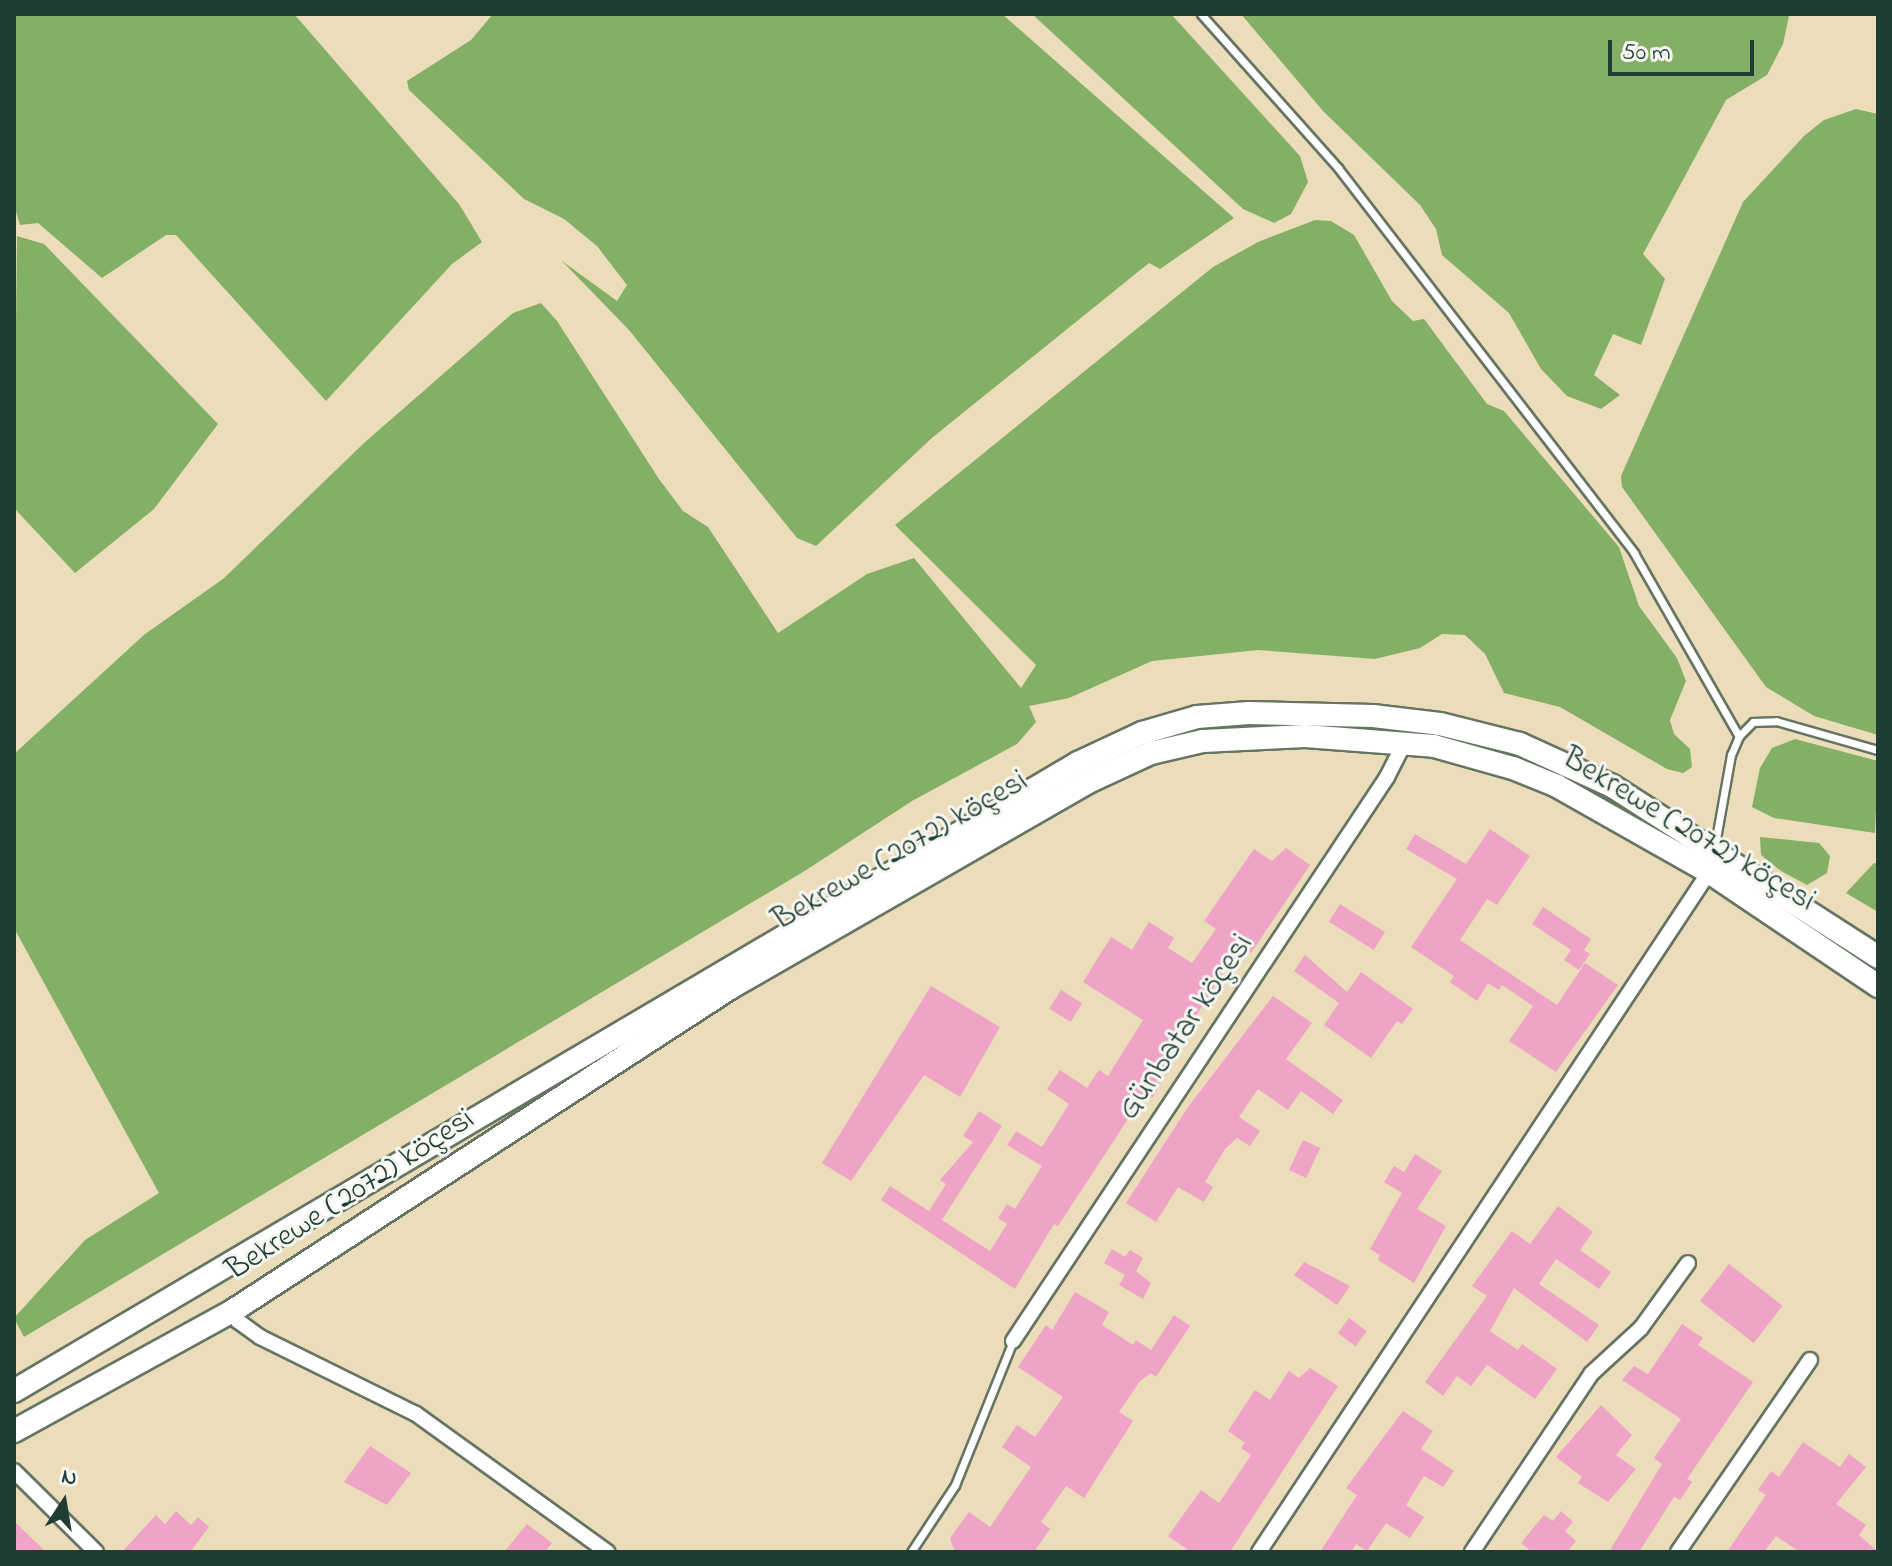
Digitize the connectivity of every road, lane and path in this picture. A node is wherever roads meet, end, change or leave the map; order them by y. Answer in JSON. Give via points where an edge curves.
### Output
{"nodes":[{"id":1,"x":1201,"y":14,"type":"edge"},
{"id":2,"x":1739,"y":736,"type":"junction"},
{"id":3,"x":1404,"y":743,"type":"junction"},
{"id":4,"x":1878,"y":750,"type":"edge"},
{"id":5,"x":1711,"y":862,"type":"junction"},
{"id":6,"x":1878,"y":957,"type":"edge"},
{"id":7,"x":1878,"y":986,"type":"edge"},
{"id":8,"x":1688,"y":1263,"type":"dead end"},
{"id":9,"x":234,"y":1310,"type":"junction"},
{"id":10,"x":1013,"y":1341,"type":"joint"},
{"id":11,"x":1810,"y":1360,"type":"dead end"},
{"id":12,"x":14,"y":1391,"type":"edge"},
{"id":13,"x":14,"y":1431,"type":"edge"},
{"id":14,"x":14,"y":1471,"type":"edge"},
{"id":15,"x":96,"y":1552,"type":"edge"},
{"id":16,"x":607,"y":1552,"type":"edge"},
{"id":17,"x":911,"y":1552,"type":"edge"},
{"id":18,"x":1259,"y":1552,"type":"edge"},
{"id":19,"x":1472,"y":1552,"type":"edge"},
{"id":20,"x":1678,"y":1552,"type":"edge"}],
"edges":[{"from":1,"to":2,"type":"lane","via":[[1338,168],[1634,553]]},
{"from":2,"to":4,"type":"lane","via":[[1753,722],[1776,721]]},
{"from":2,"to":5,"type":"lane"},
{"from":3,"to":5,"type":"main road","name":"Bekrewe (2072) köçesi","via":[[1513,768]]},
{"from":3,"to":9,"type":"main road","name":"Bekrewe (2072) köçesi","via":[[1305,736],[1203,741],[1151,753],[1086,783],[730,988]]},
{"from":3,"to":10,"type":"street","name":"Günbatar köçesi","via":[[1387,777]]},
{"from":5,"to":6,"type":"main road","name":"Bekrewe (2072) köçesi"},
{"from":5,"to":7,"type":"main road","name":"Bekrewe (2072) köçesi"},
{"from":5,"to":12,"type":"main road","name":"Bekrewe (2072) köçesi","via":[[1565,762],[1520,744],[1440,724],[1373,716],[1249,713],[1197,717],[1142,733],[1078,763],[718,972],[223,1272]]},
{"from":5,"to":18,"type":"street"},
{"from":8,"to":19,"type":"street","via":[[1641,1328],[1591,1374]]},
{"from":9,"to":13,"type":"main road","name":"Bekrewe (2072) köçesi"},
{"from":9,"to":16,"type":"street","via":[[238,1321],[260,1337],[416,1414]]},
{"from":10,"to":17,"type":"lane","via":[[955,1485]]},
{"from":11,"to":20,"type":"street"},
{"from":14,"to":15,"type":"street"}]}
